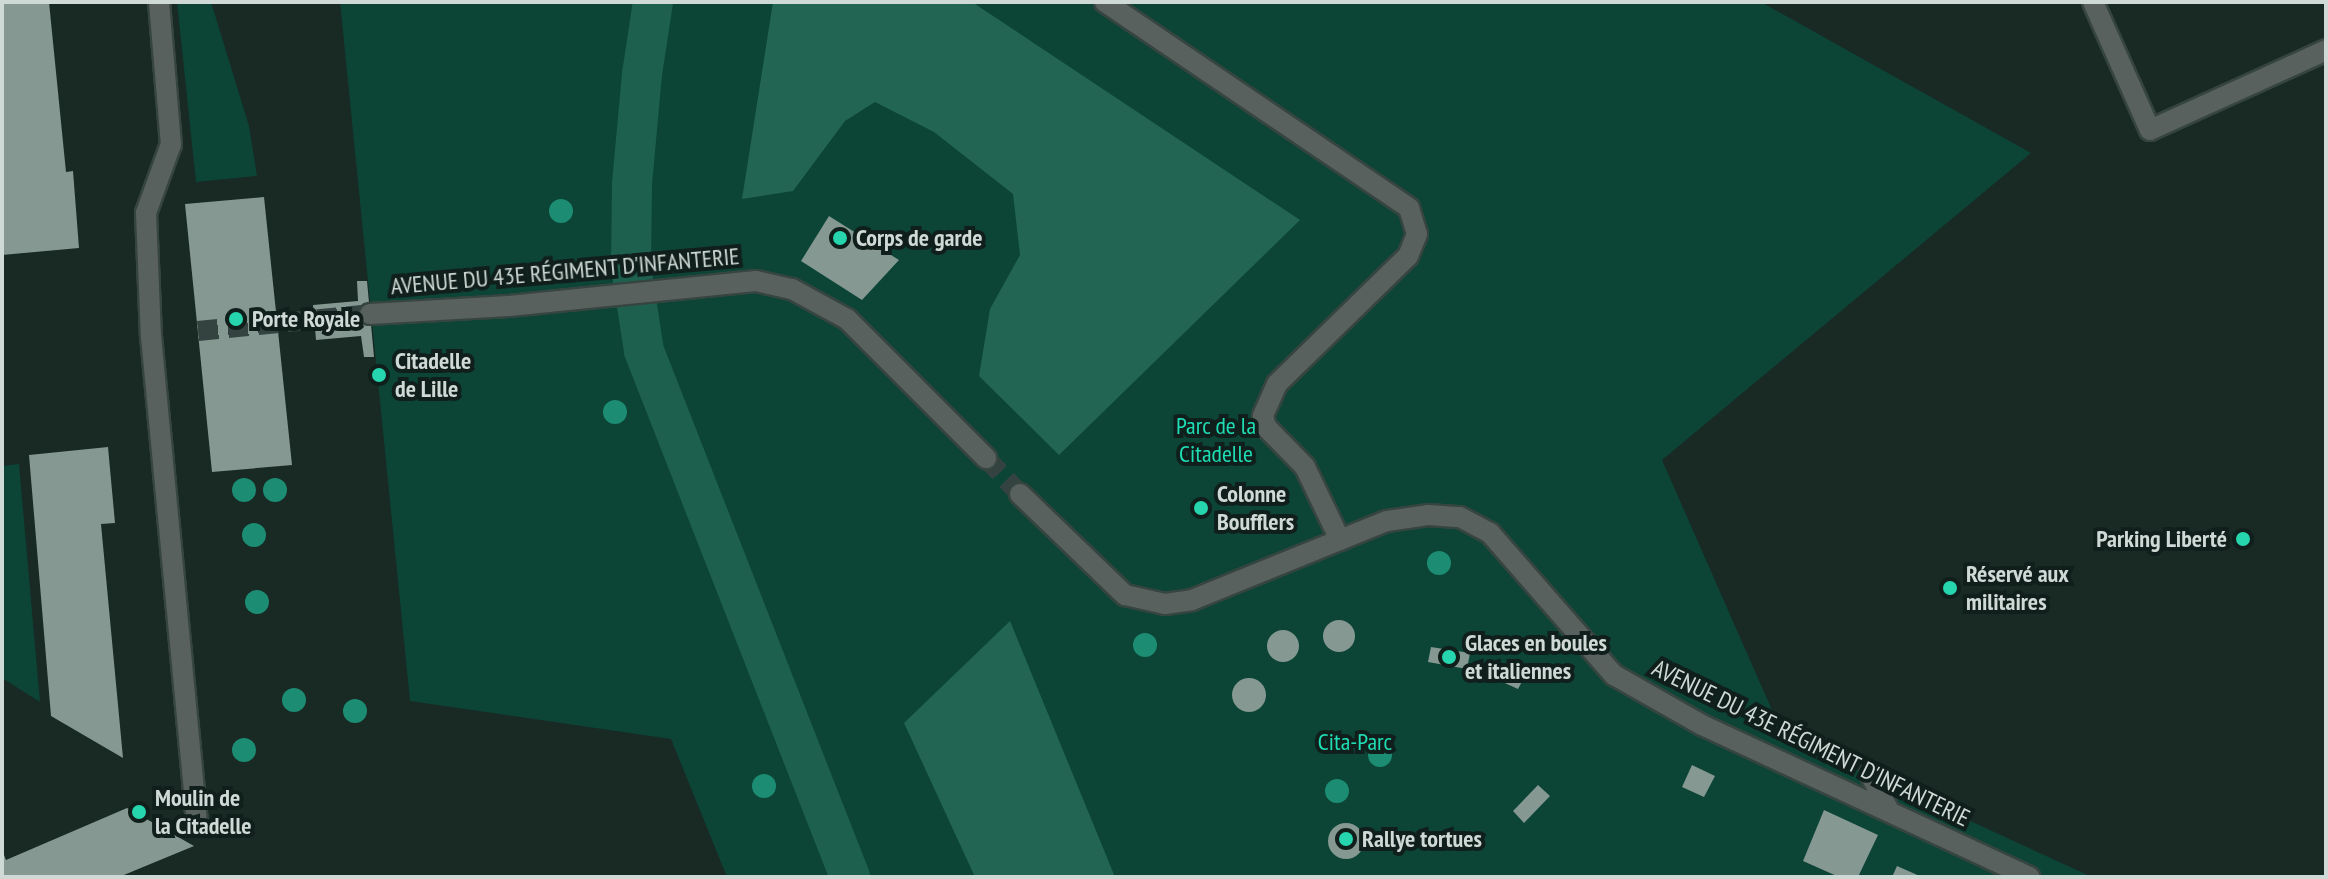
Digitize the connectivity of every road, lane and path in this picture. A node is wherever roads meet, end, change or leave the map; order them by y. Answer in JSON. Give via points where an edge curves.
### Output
{"nodes":[{"id":1,"x":159,"y":2,"type":"edge"},
{"id":2,"x":1105,"y":2,"type":"edge"},
{"id":3,"x":2093,"y":2,"type":"edge"},
{"id":4,"x":2326,"y":50,"type":"edge"},
{"id":5,"x":379,"y":313,"type":"tunnel mouth"},
{"id":6,"x":986,"y":458,"type":"tunnel mouth"},
{"id":7,"x":1020,"y":494,"type":"tunnel mouth"},
{"id":8,"x":1340,"y":540,"type":"junction"},
{"id":9,"x":1870,"y":774,"type":"dead end"},
{"id":10,"x":1889,"y":811,"type":"junction"},
{"id":11,"x":197,"y":821,"type":"dead end"},
{"id":12,"x":2029,"y":877,"type":"edge"}],
"edges":[{"from":1,"to":11,"type":"street","via":[[171,144],[146,213],[151,336]]},
{"from":2,"to":8,"type":"street","via":[[1409,208],[1417,234],[1408,256],[1277,384],[1263,416],[1266,427],[1305,467]]},
{"from":3,"to":4,"type":"street","via":[[2150,130]]},
{"from":5,"to":6,"type":"street","name":"AVENUE DU 43E RÉGIMENT D'INFANTERIE","via":[[509,306],[756,281],[792,289],[847,319]]},
{"from":7,"to":8,"type":"street","name":"AVENUE DU 43E RÉGIMENT D'INFANTERIE","via":[[1125,595],[1165,604],[1192,600]]},
{"from":8,"to":10,"type":"street","name":"AVENUE DU 43E RÉGIMENT D'INFANTERIE","via":[[1387,521],[1460,517],[1490,533],[1614,675],[1702,725]]},
{"from":9,"to":10,"type":"street"},
{"from":10,"to":12,"type":"street","name":"AVENUE DU 43E RÉGIMENT D'INFANTERIE"}]}
